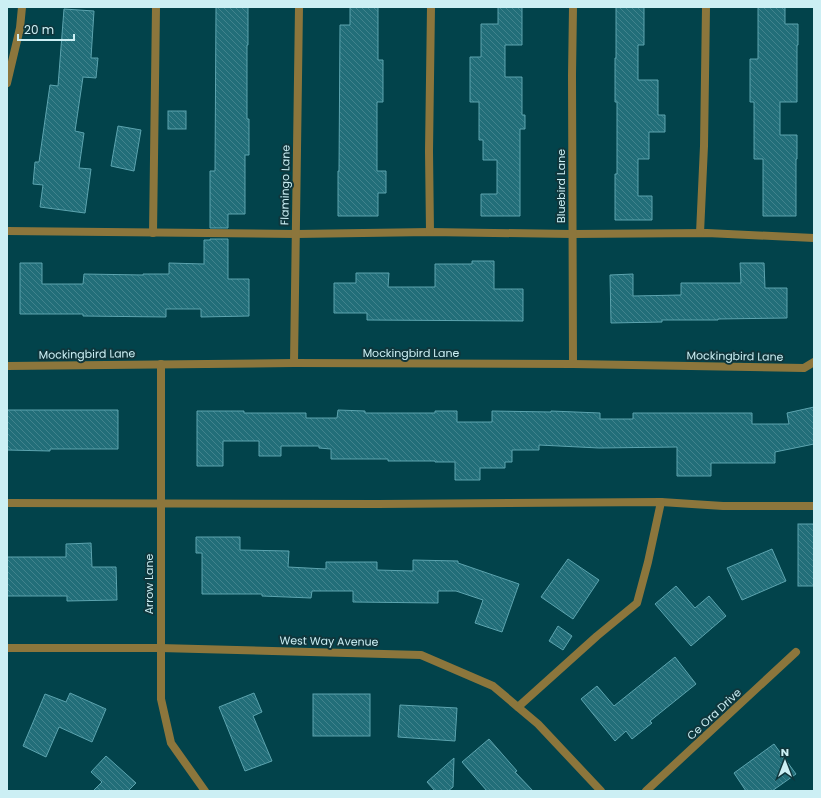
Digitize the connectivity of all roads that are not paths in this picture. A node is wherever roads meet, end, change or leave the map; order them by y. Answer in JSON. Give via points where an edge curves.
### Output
{"nodes":[{"id":1,"x":22,"y":7,"type":"edge"},
{"id":2,"x":156,"y":7,"type":"edge"},
{"id":3,"x":299,"y":7,"type":"edge"},
{"id":4,"x":431,"y":7,"type":"edge"},
{"id":5,"x":573,"y":7,"type":"edge"},
{"id":6,"x":706,"y":7,"type":"edge"},
{"id":7,"x":7,"y":83,"type":"edge"},
{"id":8,"x":7,"y":231,"type":"edge"},
{"id":9,"x":430,"y":232,"type":"junction"},
{"id":10,"x":153,"y":233,"type":"junction"},
{"id":11,"x":700,"y":233,"type":"junction"},
{"id":12,"x":296,"y":234,"type":"junction"},
{"id":13,"x":572,"y":234,"type":"junction"},
{"id":14,"x":814,"y":238,"type":"edge"},
{"id":15,"x":814,"y":362,"type":"edge"},
{"id":16,"x":294,"y":363,"type":"junction"},
{"id":17,"x":161,"y":364,"type":"junction"},
{"id":18,"x":573,"y":364,"type":"junction"},
{"id":19,"x":7,"y":366,"type":"edge"},
{"id":20,"x":661,"y":502,"type":"junction"},
{"id":21,"x":161,"y":503,"type":"junction"},
{"id":22,"x":7,"y":504,"type":"edge"},
{"id":23,"x":814,"y":506,"type":"edge"},
{"id":24,"x":7,"y":648,"type":"edge"},
{"id":25,"x":160,"y":648,"type":"junction"},
{"id":26,"x":796,"y":652,"type":"dead end"},
{"id":27,"x":518,"y":707,"type":"junction"},
{"id":28,"x":206,"y":791,"type":"edge"},
{"id":29,"x":601,"y":791,"type":"edge"},
{"id":30,"x":646,"y":791,"type":"edge"}],
"edges":[{"from":1,"to":7,"type":"street","via":[[20,28]]},
{"from":2,"to":10,"type":"street"},
{"from":3,"to":12,"type":"street","name":"Flamingo Lane"},
{"from":4,"to":9,"type":"street"},
{"from":5,"to":13,"type":"street","name":"Bluebird Lane"},
{"from":6,"to":11,"type":"street"},
{"from":8,"to":10,"type":"street"},
{"from":9,"to":12,"type":"street"},
{"from":9,"to":13,"type":"street"},
{"from":10,"to":12,"type":"street"},
{"from":11,"to":13,"type":"street"},
{"from":11,"to":14,"type":"street"},
{"from":12,"to":16,"type":"street","name":"Flamingo Lane"},
{"from":13,"to":18,"type":"street","name":"Bluebird Lane"},
{"from":15,"to":18,"type":"street","name":"Mockingbird Lane","via":[[804,368]]},
{"from":16,"to":17,"type":"street","name":"Mockingbird Lane"},
{"from":16,"to":18,"type":"street","name":"Mockingbird Lane"},
{"from":17,"to":19,"type":"street","name":"Mockingbird Lane"},
{"from":17,"to":21,"type":"street","name":"Arrow Lane"},
{"from":20,"to":21,"type":"street"},
{"from":20,"to":23,"type":"street","via":[[723,506]]},
{"from":20,"to":27,"type":"street","via":[[637,603]]},
{"from":21,"to":22,"type":"street"},
{"from":21,"to":25,"type":"street","name":"Arrow Lane"},
{"from":24,"to":25,"type":"street","name":"West Way Avenue"},
{"from":25,"to":27,"type":"street","name":"West Way Avenue","via":[[421,655],[493,686]]},
{"from":25,"to":28,"type":"street","name":"Arrow Lane","via":[[161,699],[171,743]]},
{"from":26,"to":30,"type":"street","name":"Ce Ora Drive"},
{"from":27,"to":29,"type":"street","name":"West Way Avenue","via":[[538,724]]}]}
